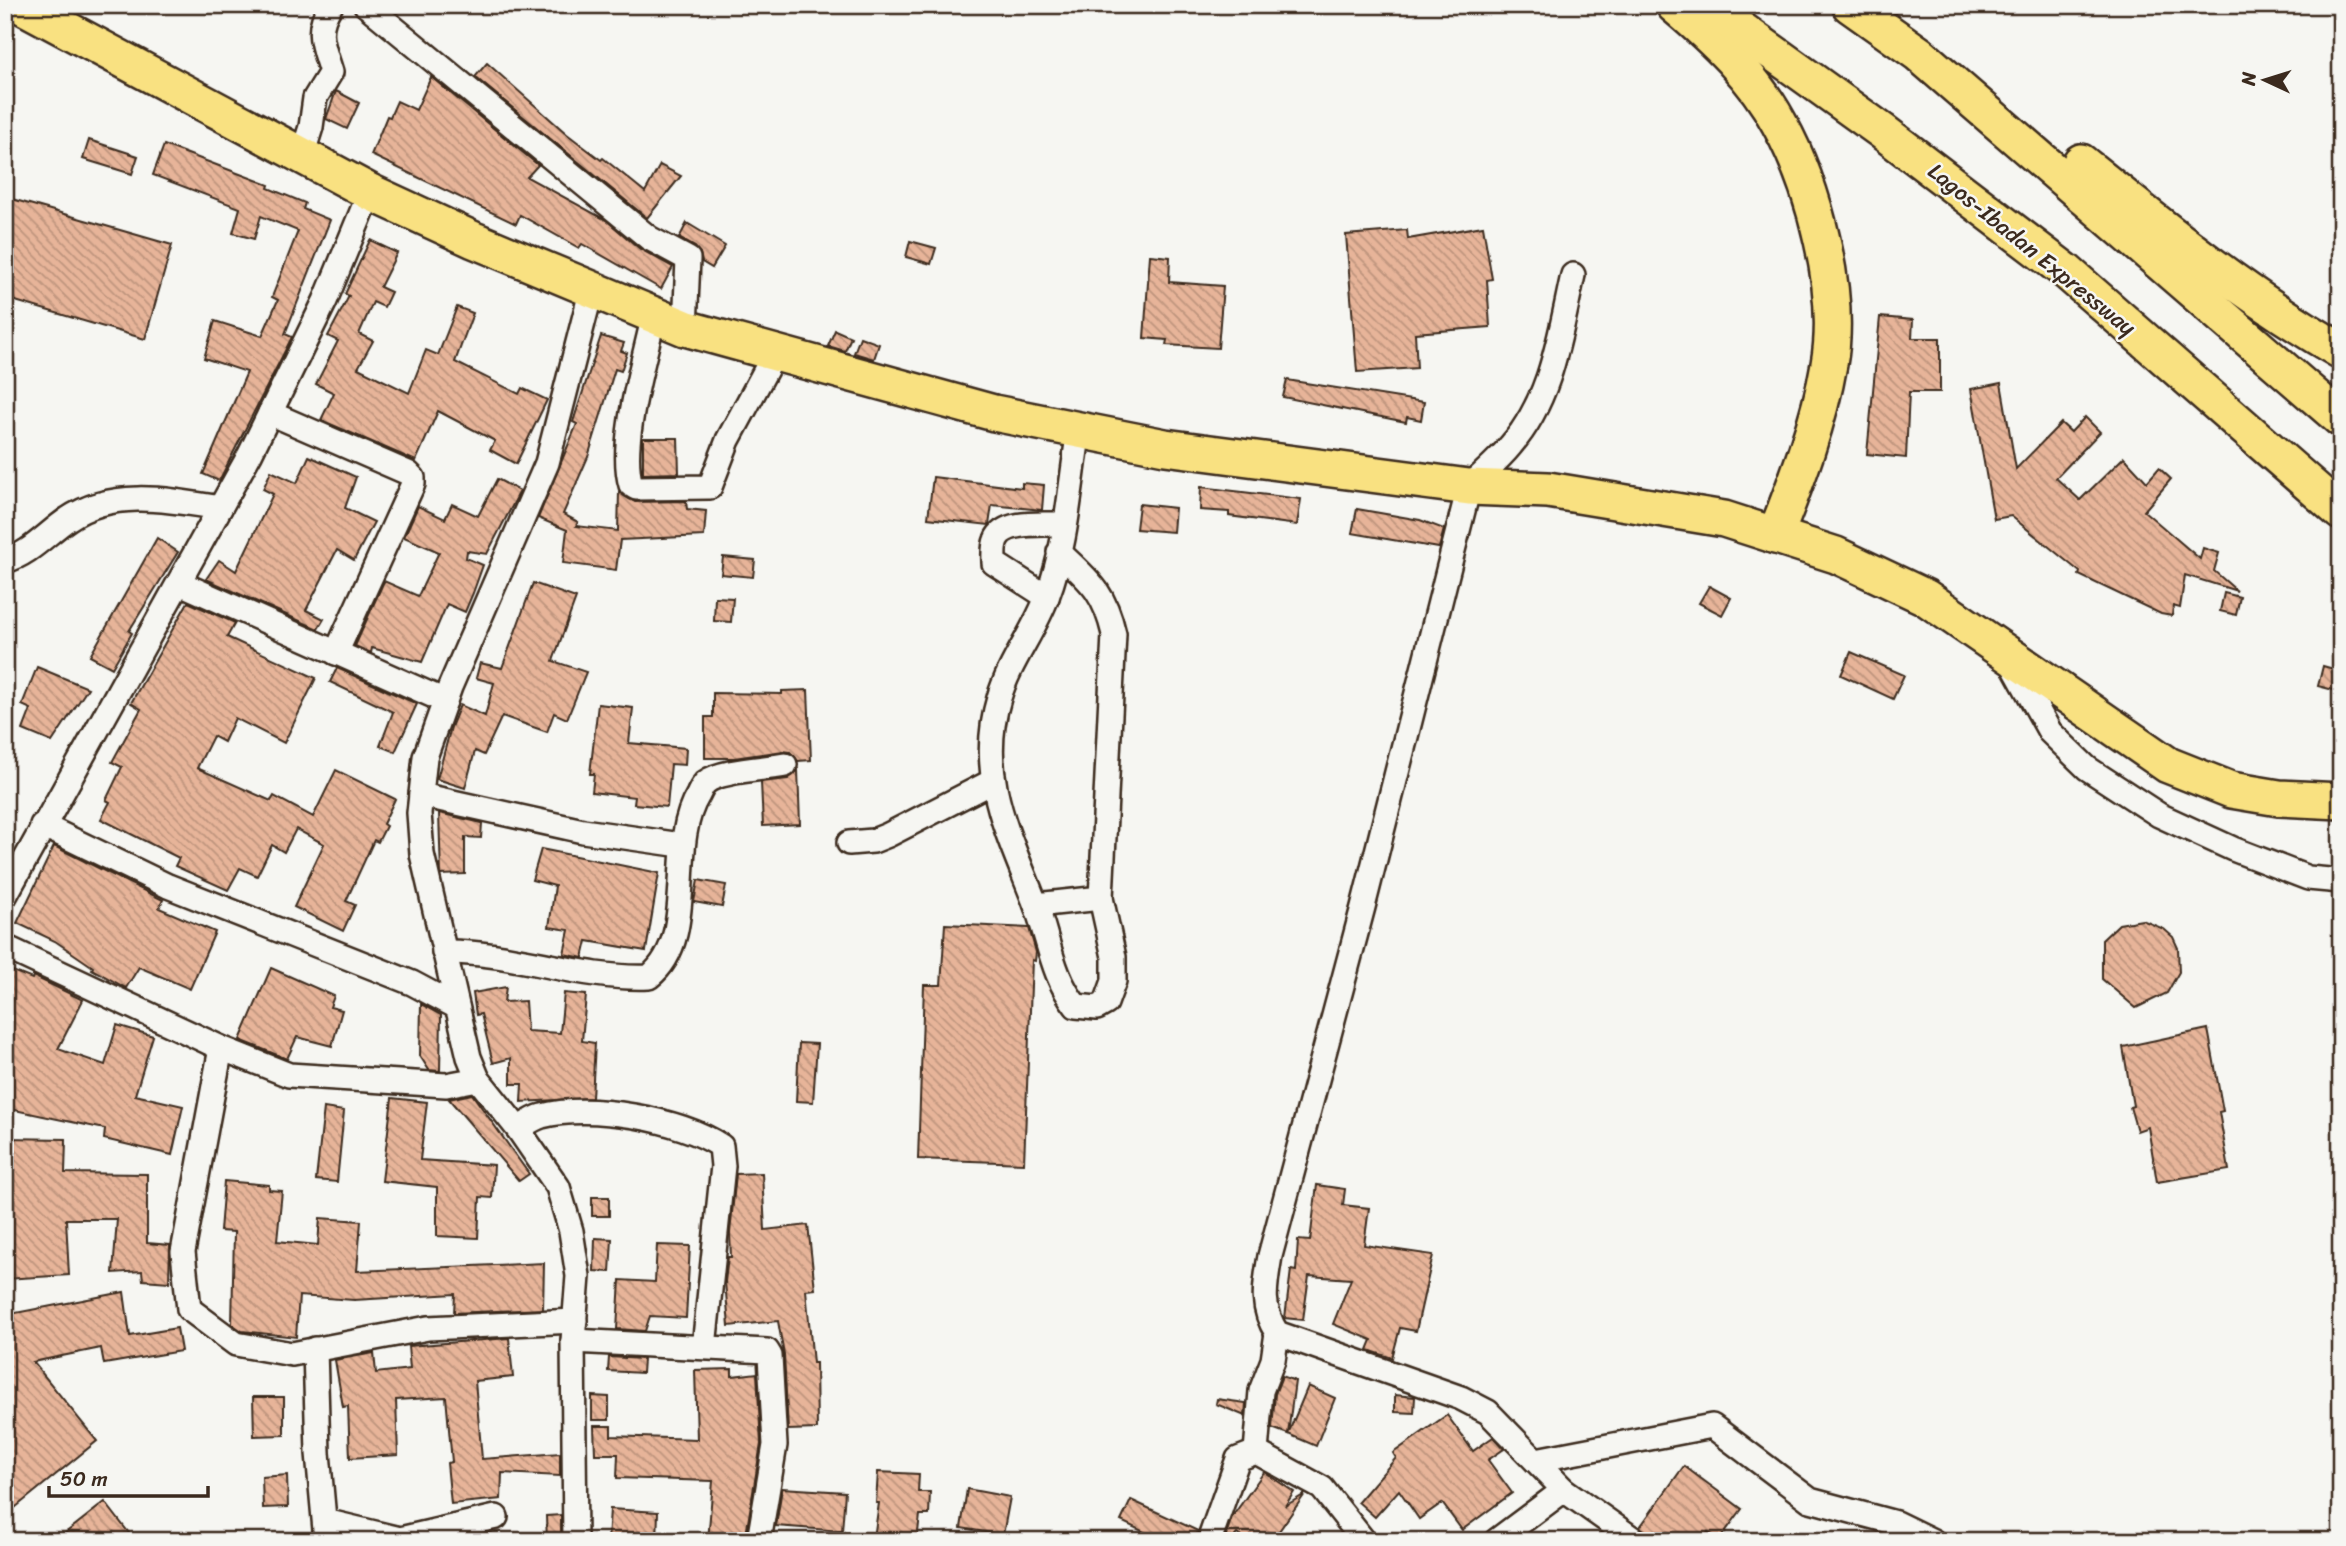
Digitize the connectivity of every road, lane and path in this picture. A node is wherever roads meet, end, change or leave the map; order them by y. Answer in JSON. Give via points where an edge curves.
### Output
{"nodes":[{"id":1,"x":331,"y":5,"type":"edge"},
{"id":2,"x":366,"y":5,"type":"edge"},
{"id":3,"x":1674,"y":5,"type":"edge"},
{"id":4,"x":1707,"y":5,"type":"edge"},
{"id":5,"x":1850,"y":5,"type":"edge"},
{"id":6,"x":24,"y":8,"type":"edge"},
{"id":7,"x":1919,"y":54,"type":"junction"},
{"id":8,"x":302,"y":156,"type":"junction"},
{"id":9,"x":370,"y":192,"type":"junction"},
{"id":10,"x":1573,"y":275,"type":"dead end"},
{"id":11,"x":592,"y":288,"type":"junction"},
{"id":12,"x":654,"y":314,"type":"junction"},
{"id":13,"x":685,"y":328,"type":"junction"},
{"id":14,"x":2341,"y":351,"type":"edge"},
{"id":15,"x":775,"y":353,"type":"junction"},
{"id":16,"x":270,"y":413,"type":"junction"},
{"id":17,"x":2341,"y":419,"type":"edge"},
{"id":18,"x":1079,"y":430,"type":"junction"},
{"id":19,"x":1469,"y":486,"type":"junction"},
{"id":20,"x":220,"y":508,"type":"junction"},
{"id":21,"x":2341,"y":512,"type":"edge"},
{"id":22,"x":1064,"y":524,"type":"junction"},
{"id":23,"x":1775,"y":536,"type":"junction"},
{"id":24,"x":1059,"y":552,"type":"junction"},
{"id":25,"x":5,"y":561,"type":"edge"},
{"id":26,"x":180,"y":583,"type":"junction"},
{"id":27,"x":1047,"y":597,"type":"junction"},
{"id":28,"x":336,"y":653,"type":"junction"},
{"id":29,"x":2008,"y":656,"type":"junction"},
{"id":30,"x":445,"y":701,"type":"junction"},
{"id":31,"x":785,"y":765,"type":"dead end"},
{"id":32,"x":993,"y":781,"type":"junction"},
{"id":33,"x":421,"y":795,"type":"junction"},
{"id":34,"x":2341,"y":801,"type":"edge"},
{"id":35,"x":42,"y":825,"type":"junction"},
{"id":36,"x":849,"y":843,"type":"dead end"},
{"id":37,"x":681,"y":845,"type":"junction"},
{"id":38,"x":2341,"y":881,"type":"edge"},
{"id":39,"x":5,"y":896,"type":"edge"},
{"id":40,"x":1101,"y":898,"type":"junction"},
{"id":41,"x":1036,"y":905,"type":"junction"},
{"id":42,"x":5,"y":947,"type":"edge"},
{"id":43,"x":444,"y":952,"type":"junction"},
{"id":44,"x":457,"y":1007,"type":"junction"},
{"id":45,"x":220,"y":1048,"type":"junction"},
{"id":46,"x":478,"y":1079,"type":"junction"},
{"id":47,"x":518,"y":1129,"type":"junction"},
{"id":48,"x":574,"y":1331,"type":"junction"},
{"id":49,"x":1277,"y":1333,"type":"junction"},
{"id":50,"x":704,"y":1347,"type":"junction"},
{"id":51,"x":315,"y":1349,"type":"junction"},
{"id":52,"x":1256,"y":1452,"type":"junction"},
{"id":53,"x":1536,"y":1460,"type":"junction"},
{"id":54,"x":1564,"y":1490,"type":"junction"},
{"id":55,"x":496,"y":1517,"type":"dead end"},
{"id":56,"x":326,"y":1531,"type":"edge"},
{"id":57,"x":575,"y":1541,"type":"edge"},
{"id":58,"x":759,"y":1541,"type":"edge"},
{"id":59,"x":1209,"y":1541,"type":"edge"},
{"id":60,"x":1364,"y":1541,"type":"edge"},
{"id":61,"x":1496,"y":1541,"type":"edge"},
{"id":62,"x":1636,"y":1541,"type":"edge"},
{"id":63,"x":1933,"y":1541,"type":"edge"}],
"edges":[{"from":1,"to":8,"type":"street","via":[[321,20],[321,38],[331,72],[315,98]]},
{"from":2,"to":13,"type":"street","via":[[649,238],[688,260]]},
{"from":3,"to":23,"type":"highway","via":[[1742,69],[1779,123],[1801,174],[1829,279],[1830,361],[1798,476]]},
{"from":4,"to":21,"type":"highway","name":"Lagos-Ibadan Expressway","via":[[2067,272]]},
{"from":5,"to":7,"type":"highway"},
{"from":6,"to":8,"type":"highway"},
{"from":7,"to":14,"type":"highway","via":[[2042,130],[2182,243],[2293,323]]},
{"from":7,"to":17,"type":"highway"},
{"from":8,"to":9,"type":"highway"},
{"from":9,"to":11,"type":"highway"},
{"from":9,"to":16,"type":"street","via":[[325,300]]},
{"from":10,"to":19,"type":"street","via":[[1551,371],[1534,412],[1512,445]]},
{"from":11,"to":12,"type":"highway"},
{"from":11,"to":30,"type":"street","via":[[547,463]]},
{"from":12,"to":13,"type":"highway"},
{"from":12,"to":15,"type":"street","via":[[628,439],[628,477],[636,488],[710,487],[728,440]]},
{"from":13,"to":15,"type":"highway"},
{"from":15,"to":18,"type":"highway","via":[[994,413]]},
{"from":16,"to":20,"type":"street"},
{"from":16,"to":28,"type":"street","via":[[413,478]]},
{"from":18,"to":19,"type":"highway","via":[[1165,447]]},
{"from":18,"to":22,"type":"street"},
{"from":19,"to":23,"type":"highway","via":[[1548,490],[1650,505],[1724,519]]},
{"from":19,"to":49,"type":"street","via":[[1270,1256],[1263,1294],[1266,1317]]},
{"from":20,"to":25,"type":"street","via":[[161,498],[94,504],[18,557]]},
{"from":20,"to":26,"type":"street"},
{"from":22,"to":24,"type":"street"},
{"from":22,"to":27,"type":"street","via":[[1020,526],[996,539],[994,563]]},
{"from":23,"to":29,"type":"highway","via":[[1881,573],[1925,597]]},
{"from":24,"to":27,"type":"street"},
{"from":24,"to":40,"type":"street","via":[[1091,581],[1107,606],[1114,634]]},
{"from":26,"to":28,"type":"street"},
{"from":26,"to":35,"type":"street"},
{"from":27,"to":32,"type":"street","via":[[999,698],[993,732]]},
{"from":28,"to":30,"type":"street"},
{"from":29,"to":34,"type":"highway","via":[[2168,765],[2231,790]]},
{"from":29,"to":38,"type":"street","via":[[2050,732],[2087,768],[2159,816],[2233,849],[2308,878]]},
{"from":30,"to":33,"type":"street","via":[[425,757]]},
{"from":31,"to":37,"type":"street","via":[[706,782],[687,813]]},
{"from":32,"to":36,"type":"street","via":[[888,835]]},
{"from":32,"to":41,"type":"street","via":[[1004,832]]},
{"from":33,"to":37,"type":"street","via":[[583,831]]},
{"from":33,"to":43,"type":"street","via":[[422,854]]},
{"from":35,"to":39,"type":"street"},
{"from":35,"to":44,"type":"street","via":[[168,887],[412,984]]},
{"from":37,"to":43,"type":"street","via":[[680,907],[661,968],[649,977],[477,951]]},
{"from":40,"to":41,"type":"street"},
{"from":40,"to":41,"type":"street","via":[[1114,981],[1107,1003],[1097,1008],[1076,1006],[1061,988]]},
{"from":42,"to":45,"type":"street"},
{"from":43,"to":44,"type":"street"},
{"from":44,"to":46,"type":"street"},
{"from":45,"to":46,"type":"street","via":[[289,1075],[446,1085]]},
{"from":45,"to":51,"type":"street","via":[[183,1252],[189,1309],[236,1344],[292,1354]]},
{"from":46,"to":47,"type":"street"},
{"from":47,"to":48,"type":"street","via":[[558,1187],[571,1231],[578,1276]]},
{"from":47,"to":50,"type":"street","via":[[540,1116],[617,1113],[704,1134],[721,1146],[723,1166]]},
{"from":48,"to":50,"type":"street"},
{"from":48,"to":51,"type":"street","via":[[428,1328]]},
{"from":48,"to":57,"type":"street"},
{"from":49,"to":52,"type":"street","via":[[1261,1391]]},
{"from":49,"to":53,"type":"street","via":[[1461,1398],[1488,1412]]},
{"from":50,"to":58,"type":"street","via":[[767,1351],[770,1356],[775,1445]]},
{"from":51,"to":56,"type":"street"},
{"from":52,"to":59,"type":"street","via":[[1238,1459]]},
{"from":52,"to":60,"type":"street","via":[[1322,1488]]},
{"from":53,"to":54,"type":"street"},
{"from":53,"to":63,"type":"street","via":[[1712,1426],[1810,1500],[1896,1523]]},
{"from":54,"to":61,"type":"street"},
{"from":54,"to":62,"type":"street"},
{"from":55,"to":56,"type":"street","via":[[400,1538]]}]}
